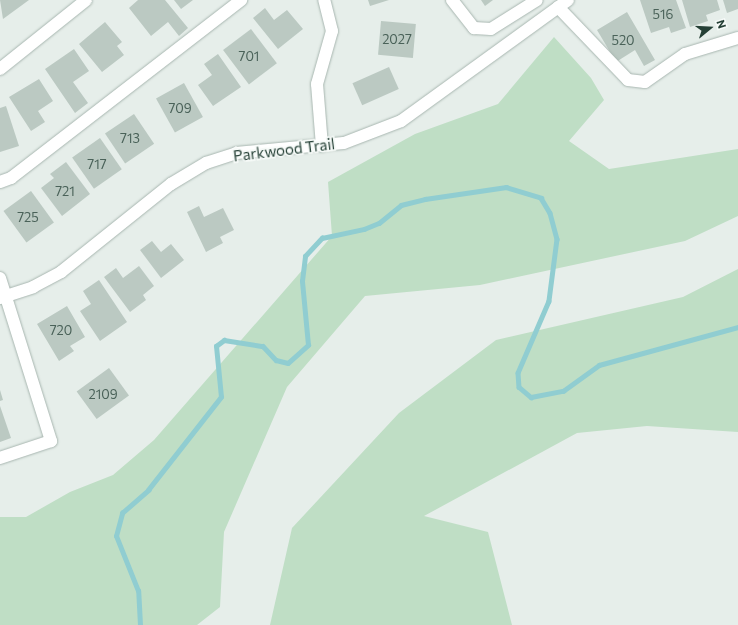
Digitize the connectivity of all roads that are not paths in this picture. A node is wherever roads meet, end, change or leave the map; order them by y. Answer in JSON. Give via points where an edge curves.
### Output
{"nodes":[{"id":1,"x":86,"y":0,"type":"edge"},
{"id":2,"x":241,"y":0,"type":"edge"},
{"id":3,"x":324,"y":0,"type":"edge"},
{"id":4,"x":452,"y":0,"type":"edge"},
{"id":5,"x":537,"y":0,"type":"edge"},
{"id":6,"x":563,"y":3,"type":"edge"},
{"id":7,"x":738,"y":38,"type":"edge"},
{"id":8,"x":0,"y":69,"type":"edge"},
{"id":9,"x":322,"y":146,"type":"junction"},
{"id":10,"x":0,"y":182,"type":"edge"},
{"id":11,"x":0,"y":278,"type":"edge"},
{"id":12,"x":3,"y":297,"type":"edge"},
{"id":13,"x":0,"y":458,"type":"edge"}],
"edges":[{"from":1,"to":8,"type":"street"},
{"from":2,"to":10,"type":"street","via":[[11,178]]},
{"from":3,"to":9,"type":"street","via":[[332,31],[317,84]]},
{"from":4,"to":5,"type":"street","via":[[474,28],[491,29]]},
{"from":6,"to":7,"type":"street","via":[[628,80],[645,82],[685,54]]},
{"from":6,"to":9,"type":"street","name":"Parkwood Trail","via":[[401,122],[360,139]]},
{"from":9,"to":12,"type":"street","name":"Parkwood Trail","via":[[236,153],[206,163],[172,184],[61,272],[33,288]]},
{"from":11,"to":12,"type":"street"},
{"from":12,"to":13,"type":"street","via":[[51,441]]}]}
